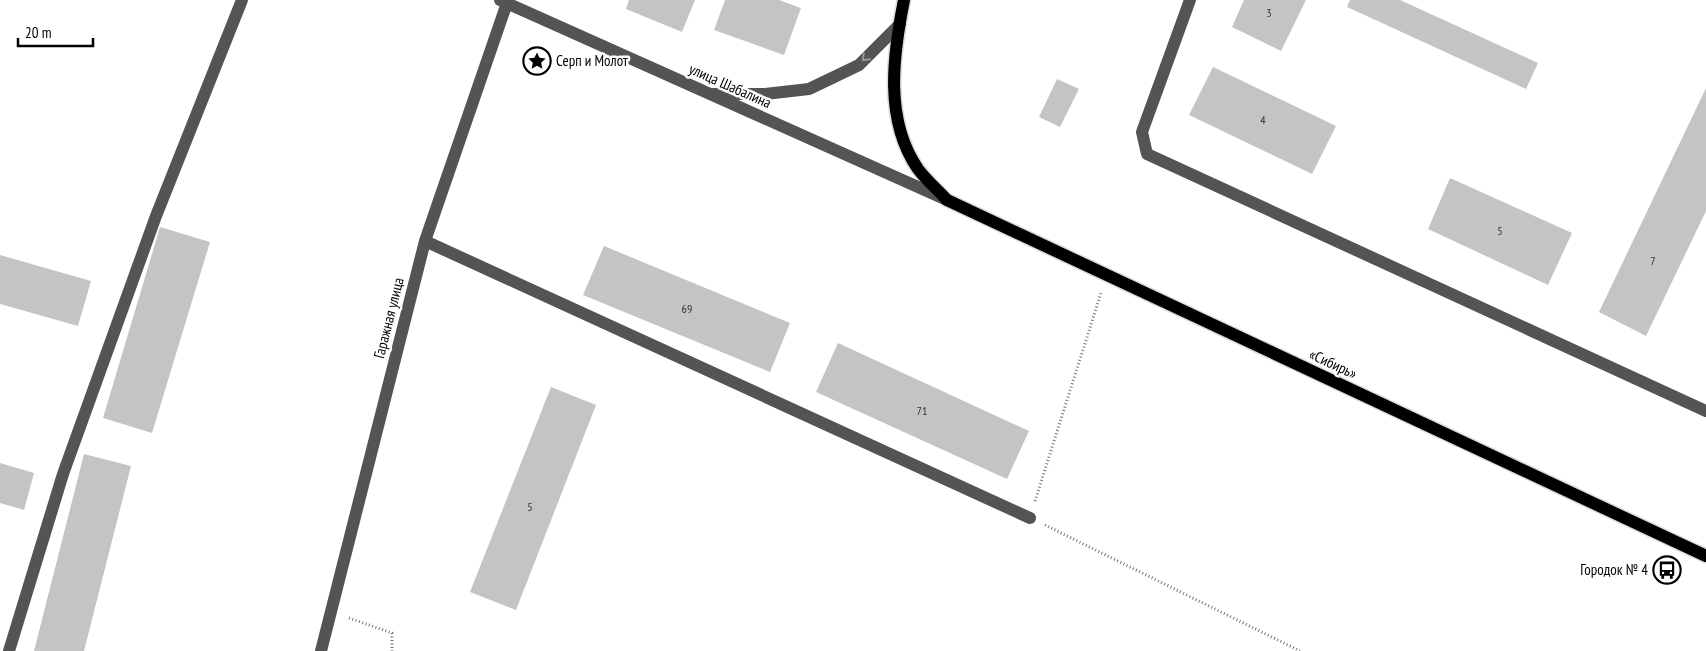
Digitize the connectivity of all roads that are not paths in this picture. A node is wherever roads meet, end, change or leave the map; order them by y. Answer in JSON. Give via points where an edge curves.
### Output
{"nodes":[{"id":1,"x":242,"y":0,"type":"edge"},
{"id":2,"x":904,"y":0,"type":"edge"},
{"id":3,"x":1190,"y":0,"type":"edge"},
{"id":4,"x":505,"y":1,"type":"edge"},
{"id":5,"x":900,"y":24,"type":"junction"},
{"id":6,"x":707,"y":93,"type":"junction"},
{"id":7,"x":947,"y":200,"type":"junction"},
{"id":8,"x":425,"y":241,"type":"junction"},
{"id":9,"x":1706,"y":411,"type":"edge"},
{"id":10,"x":1030,"y":518,"type":"road end"},
{"id":11,"x":1706,"y":556,"type":"edge"},
{"id":12,"x":10,"y":651,"type":"edge"},
{"id":13,"x":321,"y":651,"type":"edge"}],
"edges":[{"from":1,"to":12,"type":"street","via":[[156,216],[63,474]]},
{"from":2,"to":5,"type":"main road"},
{"from":3,"to":9,"type":"street","via":[[1142,132],[1147,154]]},
{"from":4,"to":6,"type":"street","name":"улица Шабалина"},
{"from":4,"to":8,"type":"street","name":"Гаражная улица"},
{"from":5,"to":6,"type":"street","one_way":true,"via":[[859,65],[809,89],[765,94]]},
{"from":5,"to":7,"type":"main road","via":[[893,85],[900,131],[918,169]]},
{"from":6,"to":7,"type":"street","name":"улица Шабалина"},
{"from":7,"to":11,"type":"main road","name":"«Сибирь»"},
{"from":8,"to":10,"type":"street"},
{"from":8,"to":13,"type":"street","name":"Гаражная улица"}]}
